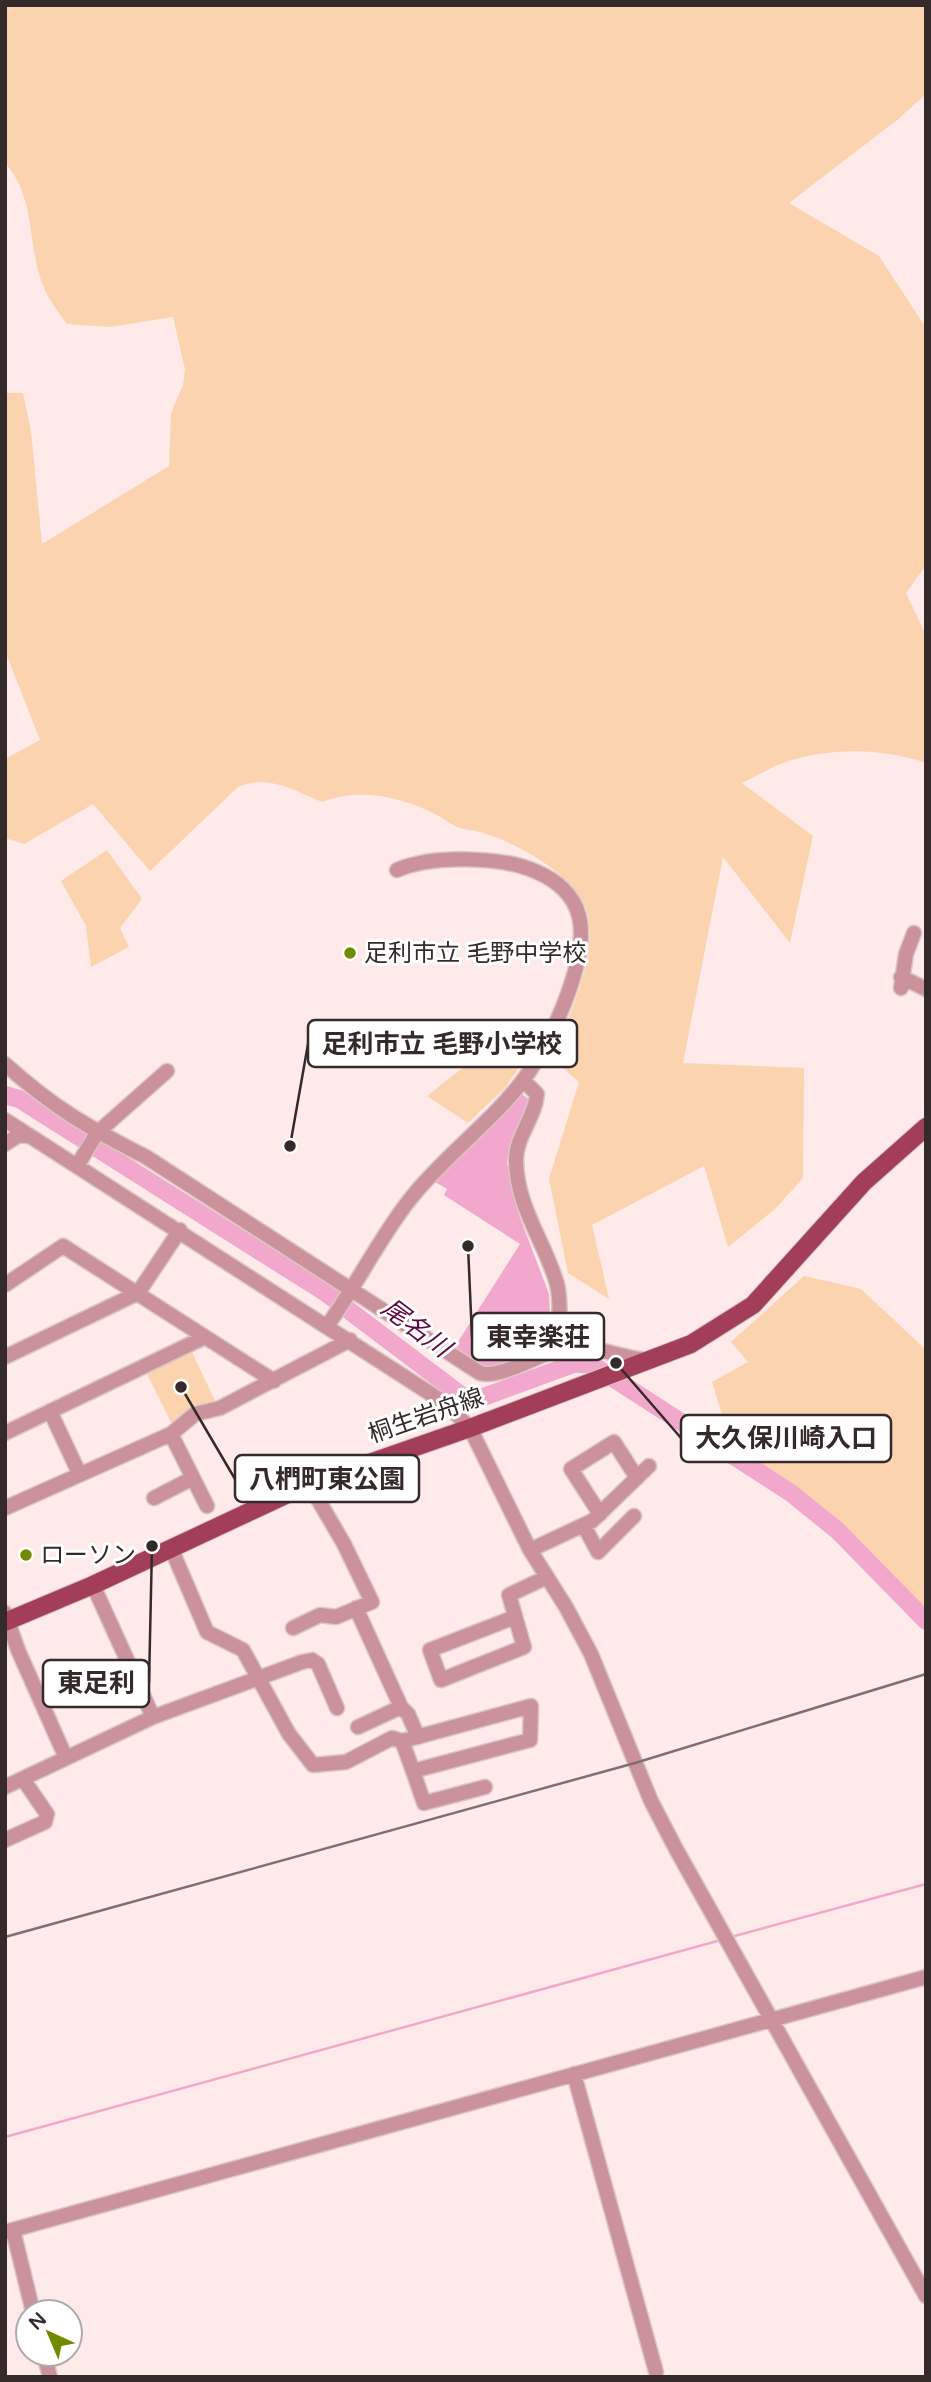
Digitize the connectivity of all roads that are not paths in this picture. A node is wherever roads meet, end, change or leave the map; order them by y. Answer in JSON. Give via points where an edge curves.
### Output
{"nodes":[{"id":1,"x":397,"y":870,"type":"dead end"},
{"id":2,"x":914,"y":933,"type":"dead end"},
{"id":3,"x":926,"y":989,"type":"edge"},
{"id":4,"x":5,"y":1064,"type":"edge"},
{"id":5,"x":167,"y":1071,"type":"dead end"},
{"id":6,"x":523,"y":1080,"type":"junction"},
{"id":7,"x":5,"y":1120,"type":"edge"},
{"id":8,"x":926,"y":1127,"type":"edge"},
{"id":9,"x":28,"y":1136,"type":"junction"},
{"id":10,"x":96,"y":1136,"type":"junction"},
{"id":11,"x":5,"y":1144,"type":"edge"},
{"id":12,"x":80,"y":1161,"type":"junction"},
{"id":13,"x":180,"y":1230,"type":"junction"},
{"id":14,"x":5,"y":1285,"type":"edge"},
{"id":15,"x":138,"y":1293,"type":"junction"},
{"id":16,"x":348,"y":1294,"type":"junction"},
{"id":17,"x":331,"y":1320,"type":"junction"},
{"id":18,"x":205,"y":1337,"type":"junction"},
{"id":19,"x":349,"y":1340,"type":"junction"},
{"id":20,"x":560,"y":1349,"type":"junction"},
{"id":21,"x":5,"y":1357,"type":"edge"},
{"id":22,"x":647,"y":1360,"type":"junction"},
{"id":23,"x":274,"y":1381,"type":"junction"},
{"id":24,"x":50,"y":1411,"type":"junction"},
{"id":25,"x":470,"y":1428,"type":"junction"},
{"id":26,"x":5,"y":1433,"type":"edge"},
{"id":27,"x":171,"y":1434,"type":"junction"},
{"id":28,"x":649,"y":1465,"type":"dead end"},
{"id":29,"x":79,"y":1473,"type":"junction"},
{"id":30,"x":194,"y":1478,"type":"junction"},
{"id":31,"x":637,"y":1478,"type":"junction"},
{"id":32,"x":309,"y":1484,"type":"junction"},
{"id":33,"x":154,"y":1498,"type":"dead end"},
{"id":34,"x":207,"y":1506,"type":"dead end"},
{"id":35,"x":5,"y":1508,"type":"edge"},
{"id":36,"x":600,"y":1514,"type":"junction"},
{"id":37,"x":634,"y":1516,"type":"dead end"},
{"id":38,"x":584,"y":1526,"type":"junction"},
{"id":39,"x":171,"y":1548,"type":"junction"},
{"id":40,"x":530,"y":1550,"type":"junction"},
{"id":41,"x":548,"y":1577,"type":"junction"},
{"id":42,"x":93,"y":1585,"type":"junction"},
{"id":43,"x":356,"y":1608,"type":"junction"},
{"id":44,"x":515,"y":1617,"type":"junction"},
{"id":45,"x":7,"y":1619,"type":"edge"},
{"id":46,"x":293,"y":1628,"type":"dead end"},
{"id":47,"x":259,"y":1679,"type":"junction"},
{"id":48,"x":401,"y":1707,"type":"junction"},
{"id":49,"x":337,"y":1709,"type":"dead end"},
{"id":50,"x":153,"y":1717,"type":"junction"},
{"id":51,"x":358,"y":1727,"type":"dead end"},
{"id":52,"x":418,"y":1737,"type":"junction"},
{"id":53,"x":402,"y":1741,"type":"junction"},
{"id":54,"x":66,"y":1758,"type":"junction"},
{"id":55,"x":413,"y":1772,"type":"junction"},
{"id":56,"x":23,"y":1779,"type":"junction"},
{"id":57,"x":5,"y":1787,"type":"edge"},
{"id":58,"x":485,"y":1787,"type":"dead end"},
{"id":59,"x":5,"y":1840,"type":"edge"},
{"id":60,"x":926,"y":1977,"type":"edge"},
{"id":61,"x":773,"y":2019,"type":"junction"},
{"id":62,"x":574,"y":2074,"type":"junction"},
{"id":63,"x":9,"y":2231,"type":"edge"},
{"id":64,"x":921,"y":2276,"type":"edge"},
{"id":65,"x":926,"y":2296,"type":"edge"},
{"id":66,"x":29,"y":2298,"type":"edge"},
{"id":67,"x":656,"y":2372,"type":"dead end"}],
"edges":[{"from":1,"to":6,"type":"street","via":[[423,861],[508,863],[554,880],[575,905],[581,931],[574,974],[542,1051]]},
{"from":2,"to":3,"type":"street","via":[[901,982]]},
{"from":4,"to":10,"type":"street"},
{"from":5,"to":10,"type":"street"},
{"from":6,"to":16,"type":"street","via":[[413,1196]]},
{"from":6,"to":20,"type":"street","via":[[537,1094],[536,1107],[518,1142],[516,1161],[522,1201],[558,1285]]},
{"from":7,"to":9,"type":"street"},
{"from":8,"to":22,"type":"main road","via":[[864,1182],[753,1305],[691,1345]]},
{"from":9,"to":11,"type":"street","via":[[19,1135]]},
{"from":9,"to":12,"type":"street"},
{"from":10,"to":12,"type":"street"},
{"from":10,"to":16,"type":"street","via":[[146,1157]]},
{"from":12,"to":13,"type":"street"},
{"from":13,"to":15,"type":"street"},
{"from":13,"to":17,"type":"street"},
{"from":14,"to":15,"type":"street","via":[[63,1246]]},
{"from":15,"to":18,"type":"street"},
{"from":15,"to":21,"type":"street"},
{"from":16,"to":17,"type":"street"},
{"from":16,"to":20,"type":"street","via":[[480,1373],[494,1374]]},
{"from":17,"to":19,"type":"street"},
{"from":18,"to":23,"type":"street"},
{"from":18,"to":24,"type":"street"},
{"from":19,"to":23,"type":"street"},
{"from":19,"to":25,"type":"street","via":[[445,1403]]},
{"from":20,"to":22,"type":"street","via":[[591,1348]]},
{"from":22,"to":25,"type":"main road","name":"桐生岩舟線"},
{"from":23,"to":27,"type":"street","via":[[220,1408],[195,1414]]},
{"from":24,"to":26,"type":"street"},
{"from":24,"to":29,"type":"street"},
{"from":25,"to":32,"type":"main road","name":"桐生岩舟線"},
{"from":25,"to":40,"type":"street"},
{"from":27,"to":29,"type":"street"},
{"from":27,"to":30,"type":"street"},
{"from":28,"to":31,"type":"street"},
{"from":29,"to":35,"type":"street"},
{"from":30,"to":33,"type":"street"},
{"from":30,"to":34,"type":"street"},
{"from":31,"to":36,"type":"street"},
{"from":31,"to":36,"type":"street","via":[[614,1442],[571,1469]]},
{"from":32,"to":39,"type":"main road","name":"桐生岩舟線"},
{"from":32,"to":43,"type":"street","via":[[370,1593],[372,1602]]},
{"from":36,"to":38,"type":"street"},
{"from":37,"to":38,"type":"street","via":[[598,1552]]},
{"from":38,"to":40,"type":"street"},
{"from":39,"to":42,"type":"main road","name":"桐生岩舟線"},
{"from":39,"to":47,"type":"street","via":[[207,1632],[243,1650]]},
{"from":40,"to":41,"type":"street"},
{"from":41,"to":44,"type":"street","via":[[509,1595]]},
{"from":41,"to":61,"type":"street","via":[[591,1654],[651,1801]]},
{"from":42,"to":45,"type":"main road","name":"桐生岩舟線"},
{"from":42,"to":50,"type":"street"},
{"from":43,"to":46,"type":"street","via":[[336,1618],[320,1615]]},
{"from":43,"to":48,"type":"street"},
{"from":44,"to":44,"type":"street","via":[[524,1647],[441,1680],[430,1650]]},
{"from":45,"to":54,"type":"street"},
{"from":47,"to":49,"type":"street","via":[[312,1660],[318,1664]]},
{"from":47,"to":50,"type":"street"},
{"from":47,"to":53,"type":"street","via":[[289,1734],[313,1765],[346,1762],[392,1738]]},
{"from":48,"to":51,"type":"street"},
{"from":48,"to":52,"type":"street"},
{"from":50,"to":54,"type":"street"},
{"from":52,"to":53,"type":"street"},
{"from":52,"to":55,"type":"street","via":[[531,1706],[530,1741]]},
{"from":53,"to":55,"type":"street"},
{"from":54,"to":56,"type":"street"},
{"from":55,"to":58,"type":"street","via":[[424,1803]]},
{"from":56,"to":57,"type":"street"},
{"from":56,"to":59,"type":"street","via":[[47,1814],[45,1822]]},
{"from":60,"to":61,"type":"street"},
{"from":61,"to":62,"type":"street"},
{"from":61,"to":64,"type":"street"},
{"from":62,"to":63,"type":"street"},
{"from":62,"to":67,"type":"street"},
{"from":63,"to":66,"type":"street"},
{"from":64,"to":65,"type":"street"}]}
